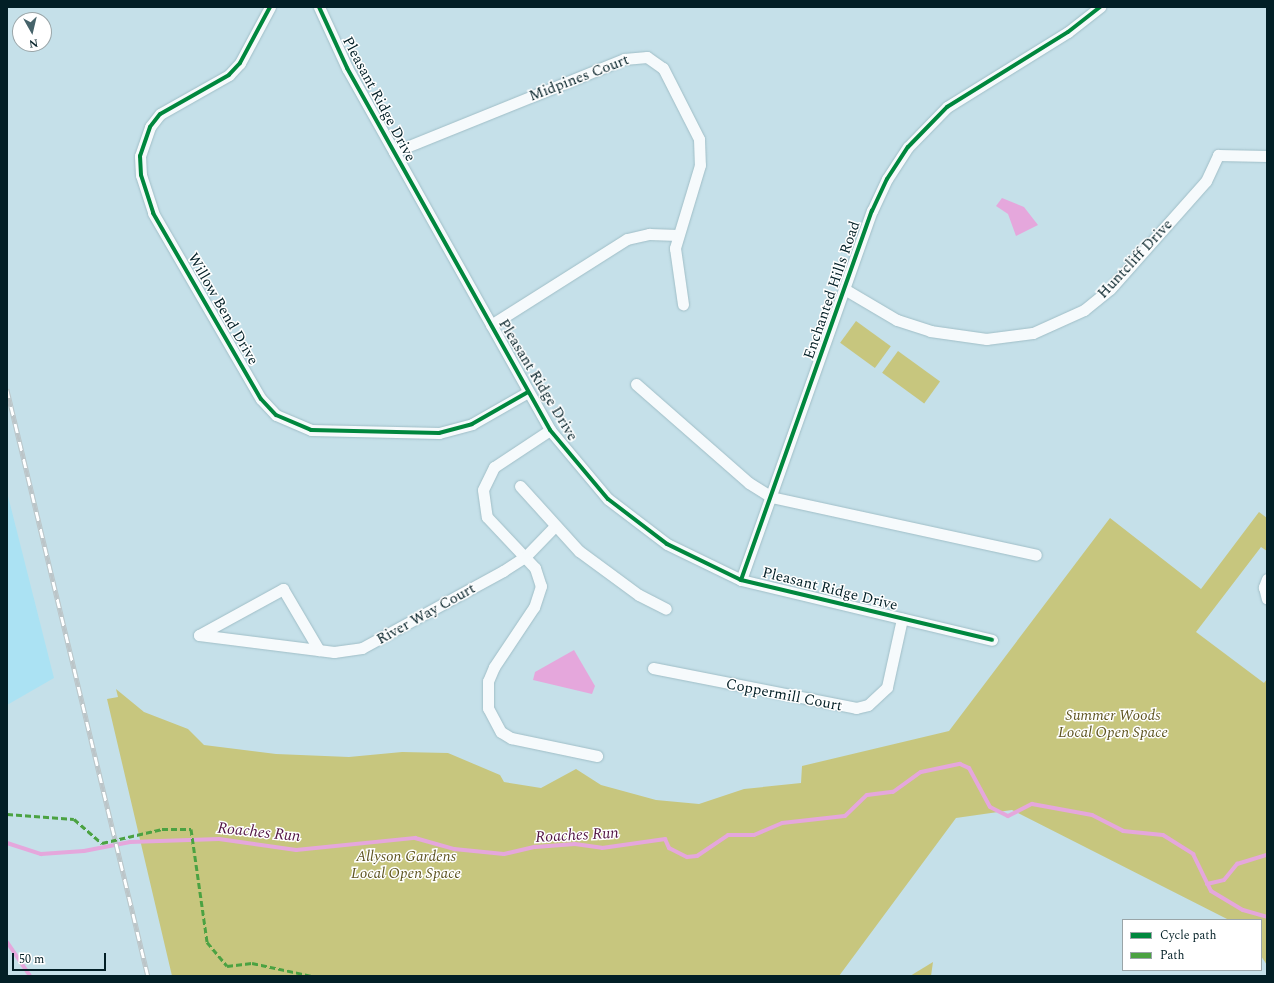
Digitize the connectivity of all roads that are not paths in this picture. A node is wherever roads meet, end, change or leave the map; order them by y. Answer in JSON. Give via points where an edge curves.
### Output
{"nodes":[{"id":1,"x":270,"y":7,"type":"edge"},
{"id":2,"x":319,"y":7,"type":"edge"},
{"id":3,"x":1100,"y":7,"type":"edge"},
{"id":4,"x":394,"y":152,"type":"junction"},
{"id":5,"x":1267,"y":156,"type":"edge"},
{"id":6,"x":678,"y":236,"type":"junction"},
{"id":7,"x":846,"y":290,"type":"junction"},
{"id":8,"x":683,"y":304,"type":"dead end"},
{"id":9,"x":491,"y":325,"type":"junction"},
{"id":10,"x":636,"y":384,"type":"dead end"},
{"id":11,"x":528,"y":392,"type":"junction"},
{"id":12,"x":550,"y":430,"type":"junction"},
{"id":13,"x":520,"y":486,"type":"dead end"},
{"id":14,"x":771,"y":497,"type":"junction"},
{"id":15,"x":554,"y":527,"type":"junction"},
{"id":16,"x":1036,"y":555,"type":"dead end"},
{"id":17,"x":526,"y":556,"type":"junction"},
{"id":18,"x":1267,"y":579,"type":"edge"},
{"id":19,"x":741,"y":580,"type":"junction"},
{"id":20,"x":1267,"y":599,"type":"edge"},
{"id":21,"x":666,"y":609,"type":"dead end"},
{"id":22,"x":902,"y":619,"type":"junction"},
{"id":23,"x":992,"y":640,"type":"dead end"},
{"id":24,"x":319,"y":650,"type":"junction"},
{"id":25,"x":653,"y":668,"type":"dead end"},
{"id":26,"x":597,"y":756,"type":"dead end"}],
"edges":[{"from":1,"to":11,"type":"street","name":"Willow Bend Drive","via":[[240,63],[229,75],[160,114],[150,127],[140,156],[141,175],[153,212],[261,399],[276,416],[311,430],[439,433],[472,424]]},
{"from":2,"to":4,"type":"street","name":"Pleasant Ridge Drive","via":[[347,68]]},
{"from":3,"to":7,"type":"street","name":"Enchanted Hills Road","via":[[1068,32],[964,94],[928,124],[887,179],[872,211]]},
{"from":4,"to":6,"type":"street","name":"Midpines Court","via":[[624,59],[647,57],[663,68],[699,139],[700,165]]},
{"from":4,"to":9,"type":"street","name":"Pleasant Ridge Drive"},
{"from":5,"to":7,"type":"street","name":"Huntcliff Drive","via":[[1218,155],[1206,181],[1110,289],[1084,310],[1033,333],[986,339],[930,331],[898,320]]},
{"from":6,"to":8,"type":"street","name":"Midpines Court","via":[[675,248]]},
{"from":6,"to":9,"type":"street","via":[[649,234],[627,239]]},
{"from":7,"to":14,"type":"street","name":"Enchanted Hills Road"},
{"from":9,"to":11,"type":"street","name":"Pleasant Ridge Drive"},
{"from":10,"to":14,"type":"street","via":[[749,483]]},
{"from":11,"to":12,"type":"street","name":"Pleasant Ridge Drive"},
{"from":12,"to":17,"type":"street","via":[[494,467],[483,490],[488,516]]},
{"from":12,"to":19,"type":"street","name":"Pleasant Ridge Drive","via":[[580,469],[632,520],[688,556]]},
{"from":13,"to":15,"type":"street"},
{"from":14,"to":16,"type":"street"},
{"from":14,"to":19,"type":"street","name":"Enchanted Hills Road"},
{"from":15,"to":17,"type":"street","name":"River Way Court"},
{"from":15,"to":21,"type":"street","via":[[608,574]]},
{"from":17,"to":24,"type":"street","name":"River Way Court","via":[[376,642],[347,653]]},
{"from":17,"to":26,"type":"street","via":[[539,576],[540,595],[494,667],[488,681],[488,708],[501,732],[511,738]]},
{"from":18,"to":20,"type":"street"},
{"from":19,"to":22,"type":"street","name":"Pleasant Ridge Drive"},
{"from":22,"to":23,"type":"street","name":"Pleasant Ridge Drive"},
{"from":22,"to":25,"type":"street","name":"Coppermill Court","via":[[887,687],[868,705],[856,708],[841,708]]},
{"from":24,"to":24,"type":"street","name":"River Way Court","via":[[289,646],[199,635],[283,589]]}]}
